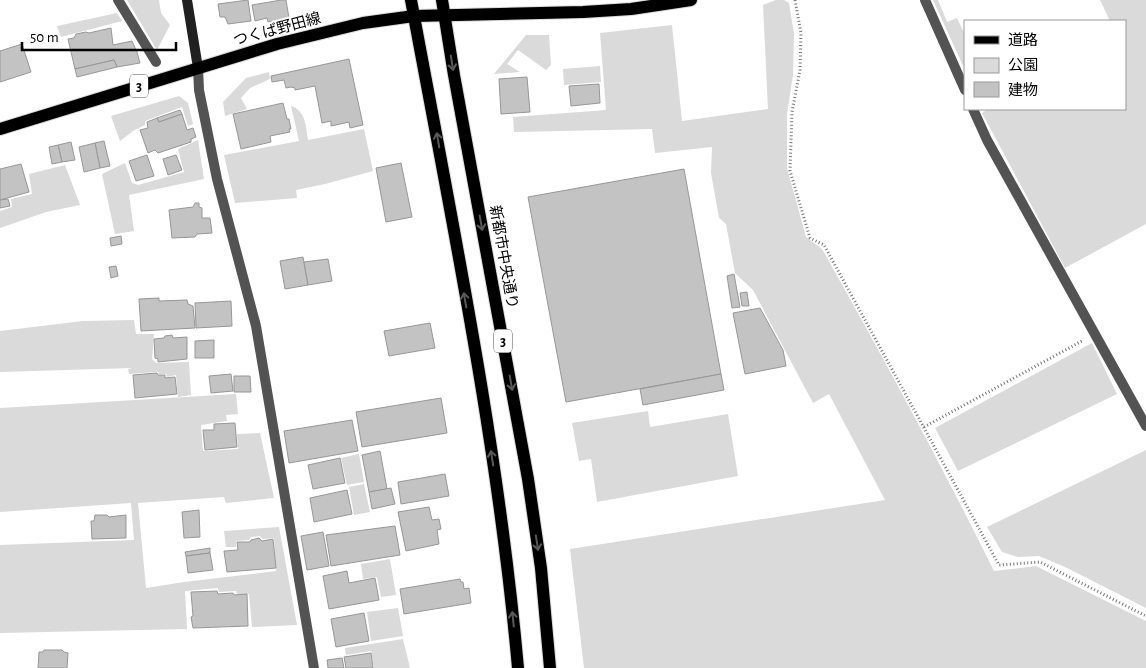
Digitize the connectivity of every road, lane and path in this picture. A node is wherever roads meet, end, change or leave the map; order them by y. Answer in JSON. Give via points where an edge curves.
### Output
{"nodes":[{"id":1,"x":118,"y":0,"type":"edge"},
{"id":2,"x":187,"y":0,"type":"edge"},
{"id":3,"x":412,"y":0,"type":"edge"},
{"id":4,"x":442,"y":0,"type":"edge"},
{"id":5,"x":691,"y":0,"type":"edge"},
{"id":6,"x":795,"y":0,"type":"edge"},
{"id":7,"x":925,"y":0,"type":"edge"},
{"id":8,"x":445,"y":15,"type":"junction"},
{"id":9,"x":414,"y":16,"type":"junction"},
{"id":10,"x":156,"y":62,"type":"dead end"},
{"id":11,"x":198,"y":68,"type":"junction"},
{"id":12,"x":964,"y":88,"type":"edge"},
{"id":13,"x":973,"y":110,"type":"edge"},
{"id":14,"x":0,"y":129,"type":"edge"},
{"id":15,"x":1095,"y":334,"type":"junction"},
{"id":16,"x":1146,"y":426,"type":"edge"},
{"id":17,"x":924,"y":427,"type":"junction"},
{"id":18,"x":1146,"y":616,"type":"edge"},
{"id":19,"x":314,"y":668,"type":"edge"},
{"id":20,"x":518,"y":668,"type":"edge"},
{"id":21,"x":550,"y":668,"type":"edge"}],
"edges":[{"from":1,"to":10,"type":"street"},
{"from":2,"to":11,"type":"street"},
{"from":3,"to":9,"type":"main road"},
{"from":4,"to":8,"type":"main road","name":"新都市中央通り"},
{"from":5,"to":8,"type":"main road","name":"つくば野田線","number":"3","via":[[583,12]]},
{"from":6,"to":17,"type":"path","via":[[801,33],[800,70],[792,112],[790,171],[810,238],[824,245]]},
{"from":7,"to":12,"type":"street"},
{"from":8,"to":9,"type":"main road","name":"つくば野田線","number":"3"},
{"from":8,"to":21,"type":"main road","name":"新都市中央通り","number":"3","one_way":true,"via":[[528,479],[541,568]]},
{"from":9,"to":11,"type":"main road","name":"つくば野田線","number":"3","via":[[363,23]]},
{"from":20,"to":9,"type":"main road","number":"3","one_way":true,"via":[[496,482],[431,98]]},
{"from":11,"to":14,"type":"main road","name":"つくば野田線","number":"3"},
{"from":11,"to":19,"type":"street","via":[[199,90],[217,179],[256,326]]},
{"from":13,"to":15,"type":"street"},
{"from":15,"to":16,"type":"street"},
{"from":15,"to":17,"type":"path"},
{"from":17,"to":18,"type":"path","via":[[999,565],[1040,562]]}]}
